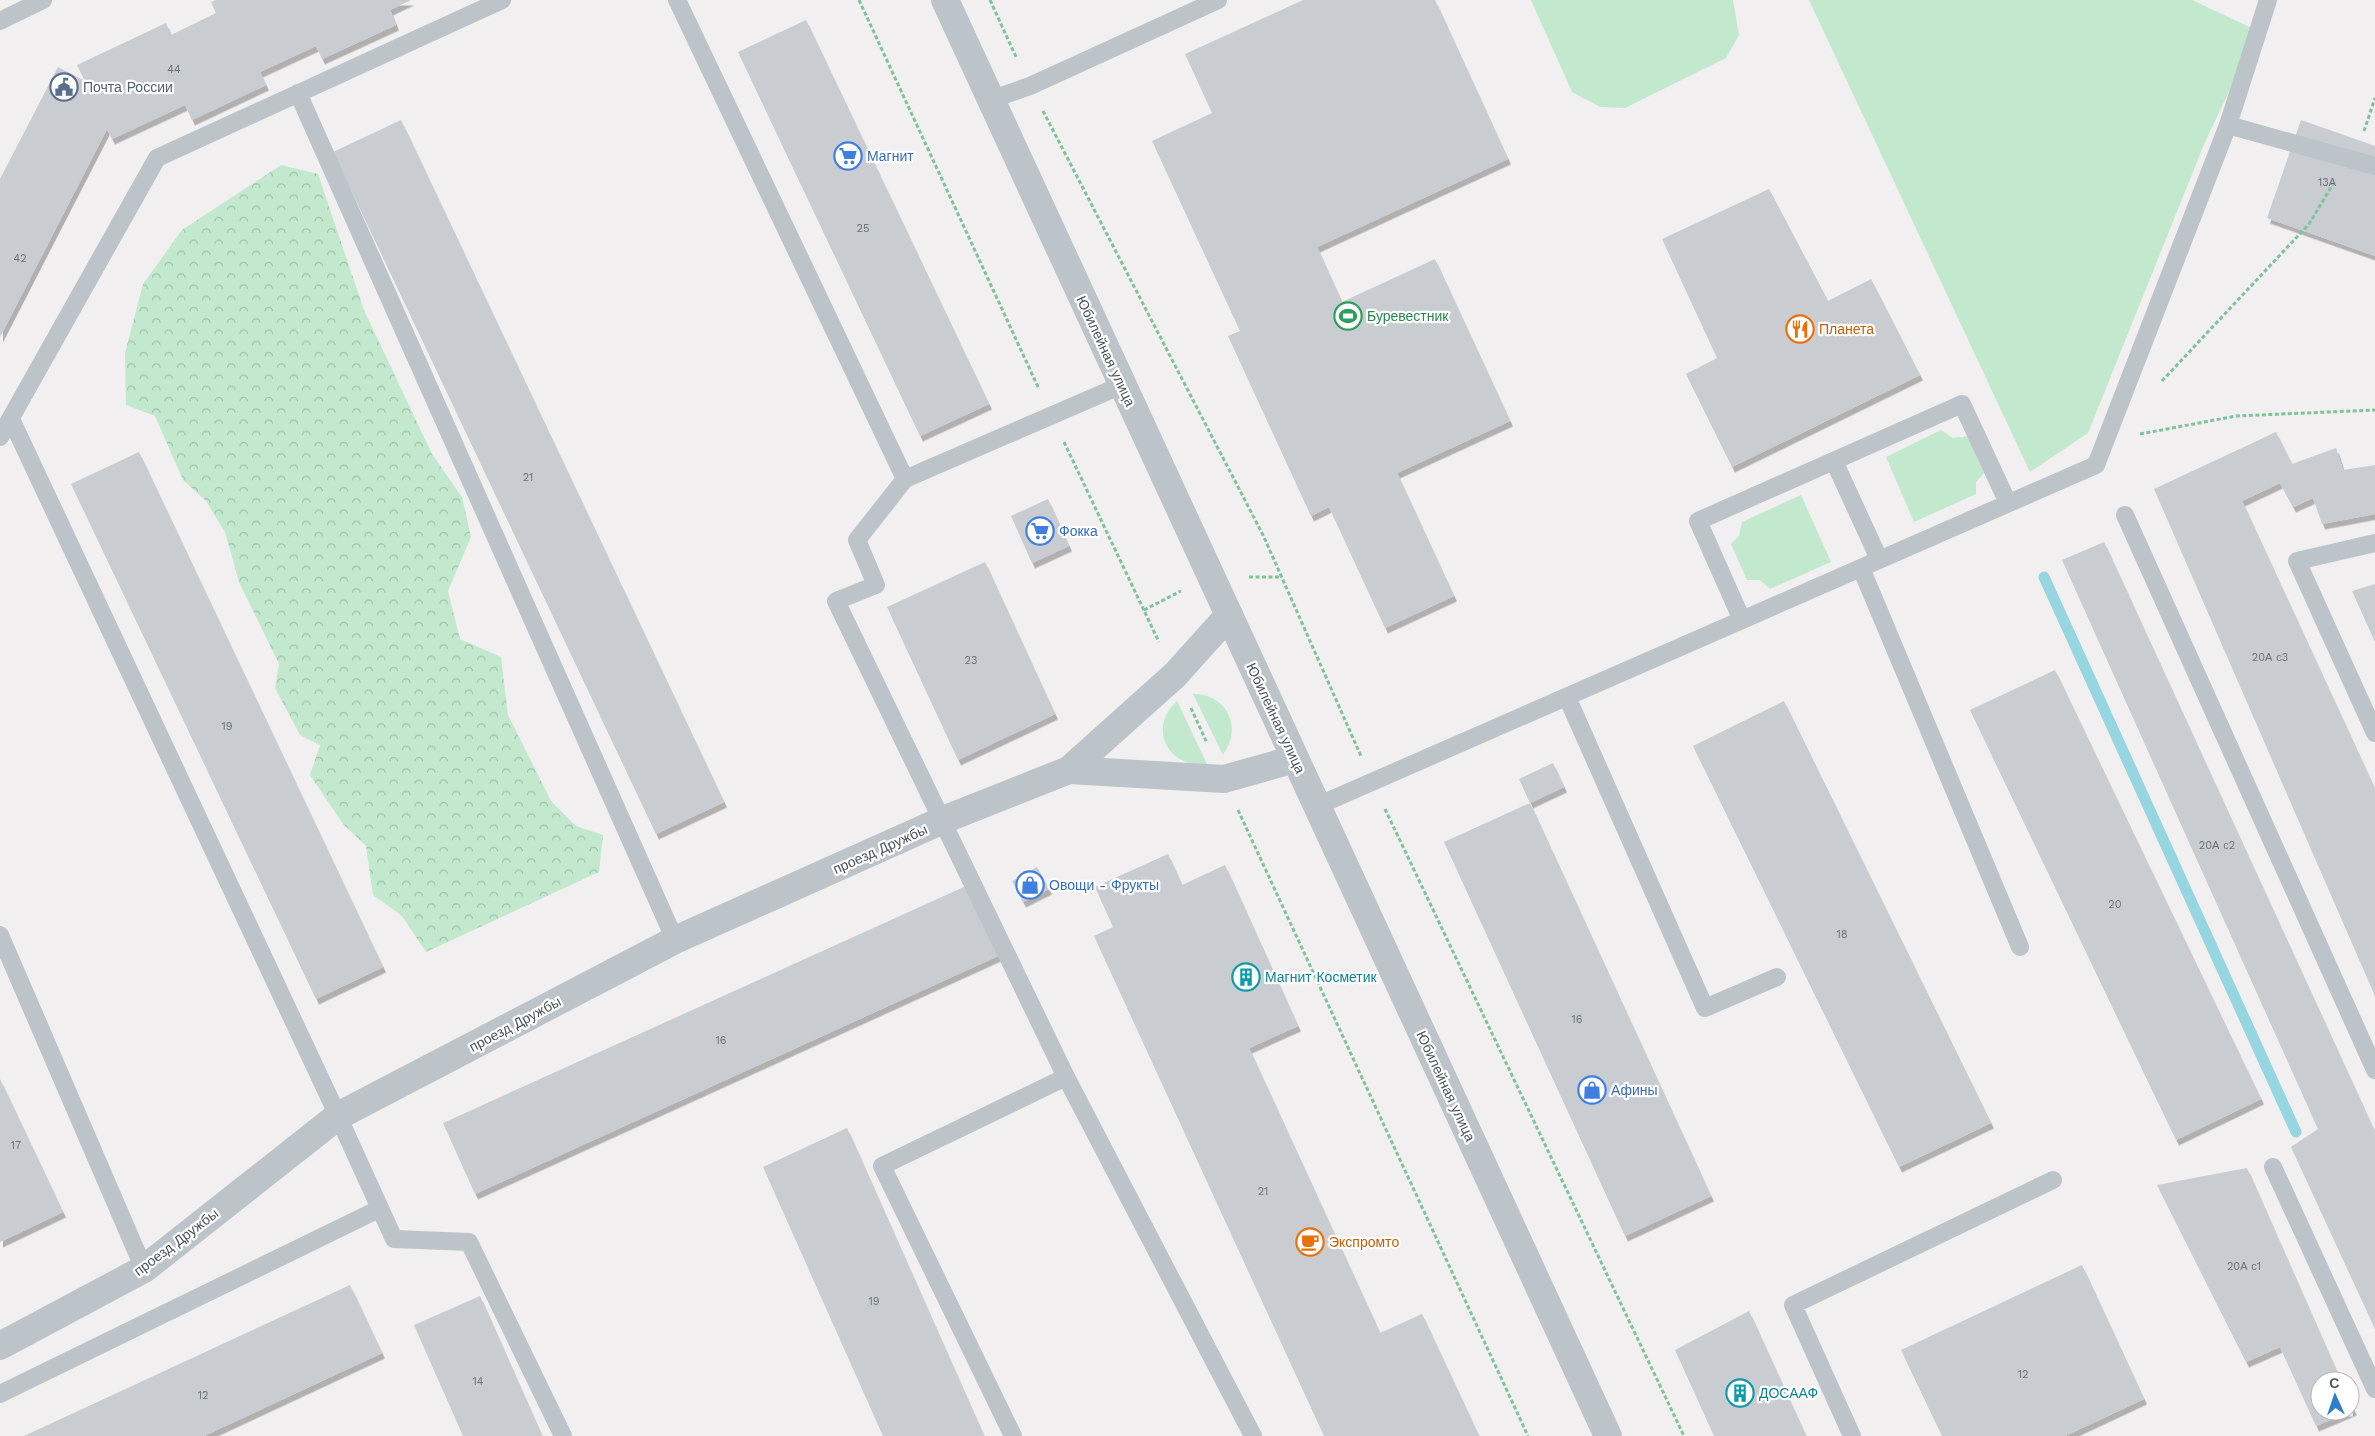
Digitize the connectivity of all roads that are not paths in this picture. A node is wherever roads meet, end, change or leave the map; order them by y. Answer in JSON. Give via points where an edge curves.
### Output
{"nodes":[{"id":1,"x":43,"y":0,"type":"edge"},
{"id":2,"x":502,"y":0,"type":"edge"},
{"id":3,"x":677,"y":0,"type":"edge"},
{"id":4,"x":945,"y":0,"type":"edge"},
{"id":5,"x":1218,"y":0,"type":"edge"},
{"id":6,"x":2268,"y":0,"type":"edge"},
{"id":7,"x":0,"y":21,"type":"edge"},
{"id":8,"x":298,"y":93,"type":"junction"},
{"id":9,"x":990,"y":100,"type":"junction"},
{"id":10,"x":2228,"y":125,"type":"junction"},
{"id":11,"x":2375,"y":166,"type":"edge"},
{"id":12,"x":1122,"y":385,"type":"junction"},
{"id":13,"x":11,"y":419,"type":"junction"},
{"id":14,"x":0,"y":437,"type":"edge"},
{"id":15,"x":1834,"y":461,"type":"junction"},
{"id":16,"x":906,"y":479,"type":"junction"},
{"id":17,"x":2008,"y":503,"type":"junction"},
{"id":18,"x":2126,"y":515,"type":"dead end"},
{"id":19,"x":2375,"y":543,"type":"edge"},
{"id":20,"x":1879,"y":559,"type":"junction"},
{"id":21,"x":1862,"y":568,"type":"junction"},
{"id":22,"x":1229,"y":615,"type":"junction"},
{"id":23,"x":1742,"y":620,"type":"junction"},
{"id":24,"x":1567,"y":697,"type":"junction"},
{"id":25,"x":2375,"y":733,"type":"edge"},
{"id":26,"x":1295,"y":759,"type":"junction"},
{"id":27,"x":1069,"y":770,"type":"junction"},
{"id":28,"x":1317,"y":806,"type":"junction"},
{"id":29,"x":943,"y":820,"type":"junction"},
{"id":30,"x":0,"y":936,"type":"edge"},
{"id":31,"x":675,"y":940,"type":"junction"},
{"id":32,"x":2020,"y":947,"type":"dead end"},
{"id":33,"x":1777,"y":977,"type":"dead end"},
{"id":34,"x":2375,"y":1070,"type":"edge"},
{"id":35,"x":1066,"y":1077,"type":"junction"},
{"id":36,"x":338,"y":1116,"type":"junction"},
{"id":37,"x":2273,"y":1167,"type":"dead end"},
{"id":38,"x":2053,"y":1180,"type":"dead end"},
{"id":39,"x":379,"y":1209,"type":"junction"},
{"id":40,"x":144,"y":1268,"type":"junction"},
{"id":41,"x":0,"y":1346,"type":"edge"},
{"id":42,"x":2375,"y":1389,"type":"edge"},
{"id":43,"x":0,"y":1394,"type":"edge"},
{"id":44,"x":563,"y":1436,"type":"edge"},
{"id":45,"x":1014,"y":1436,"type":"edge"},
{"id":46,"x":1253,"y":1436,"type":"edge"},
{"id":47,"x":1608,"y":1436,"type":"edge"},
{"id":48,"x":1852,"y":1436,"type":"edge"}],
"edges":[{"from":1,"to":7,"type":"lane"},
{"from":2,"to":8,"type":"lane"},
{"from":3,"to":16,"type":"lane"},
{"from":4,"to":9,"type":"street","name":"Юбилейная улица"},
{"from":5,"to":9,"type":"lane","via":[[1030,86]]},
{"from":6,"to":10,"type":"lane"},
{"from":8,"to":13,"type":"lane","via":[[157,158]]},
{"from":8,"to":31,"type":"lane"},
{"from":9,"to":12,"type":"street","name":"Юбилейная улица"},
{"from":10,"to":11,"type":"lane"},
{"from":10,"to":17,"type":"lane","via":[[2096,465]]},
{"from":12,"to":16,"type":"lane"},
{"from":12,"to":22,"type":"street","name":"Юбилейная улица"},
{"from":13,"to":14,"type":"lane"},
{"from":13,"to":36,"type":"lane"},
{"from":15,"to":17,"type":"lane","via":[[1962,404]]},
{"from":15,"to":20,"type":"lane"},
{"from":15,"to":23,"type":"lane","via":[[1698,521]]},
{"from":16,"to":29,"type":"lane","via":[[857,540],[876,585],[836,602]]},
{"from":17,"to":20,"type":"lane"},
{"from":18,"to":34,"type":"lane"},
{"from":19,"to":25,"type":"lane","via":[[2297,561]]},
{"from":20,"to":21,"type":"lane"},
{"from":21,"to":23,"type":"lane"},
{"from":21,"to":32,"type":"lane"},
{"from":22,"to":26,"type":"street","name":"Юбилейная улица"},
{"from":22,"to":27,"type":"street","name":"проезд Дружбы","via":[[1175,675]]},
{"from":23,"to":24,"type":"lane"},
{"from":24,"to":28,"type":"lane"},
{"from":24,"to":33,"type":"lane","via":[[1705,1008]]},
{"from":26,"to":27,"type":"street","name":"проезд Дружбы","via":[[1224,779]]},
{"from":26,"to":28,"type":"street","name":"Юбилейная улица"},
{"from":27,"to":29,"type":"street","name":"проезд Дружбы"},
{"from":28,"to":47,"type":"street","name":"Юбилейная улица"},
{"from":29,"to":31,"type":"street","name":"проезд Дружбы"},
{"from":29,"to":35,"type":"lane"},
{"from":30,"to":40,"type":"lane"},
{"from":31,"to":36,"type":"street","name":"проезд Дружбы"},
{"from":35,"to":45,"type":"lane","via":[[882,1166]]},
{"from":35,"to":46,"type":"lane"},
{"from":36,"to":39,"type":"lane"},
{"from":36,"to":40,"type":"street","name":"проезд Дружбы"},
{"from":37,"to":42,"type":"lane"},
{"from":38,"to":48,"type":"lane","via":[[1793,1305]]},
{"from":39,"to":43,"type":"lane"},
{"from":39,"to":44,"type":"lane","via":[[394,1239],[469,1242]]},
{"from":40,"to":41,"type":"street","name":"проезд Дружбы"}]}
